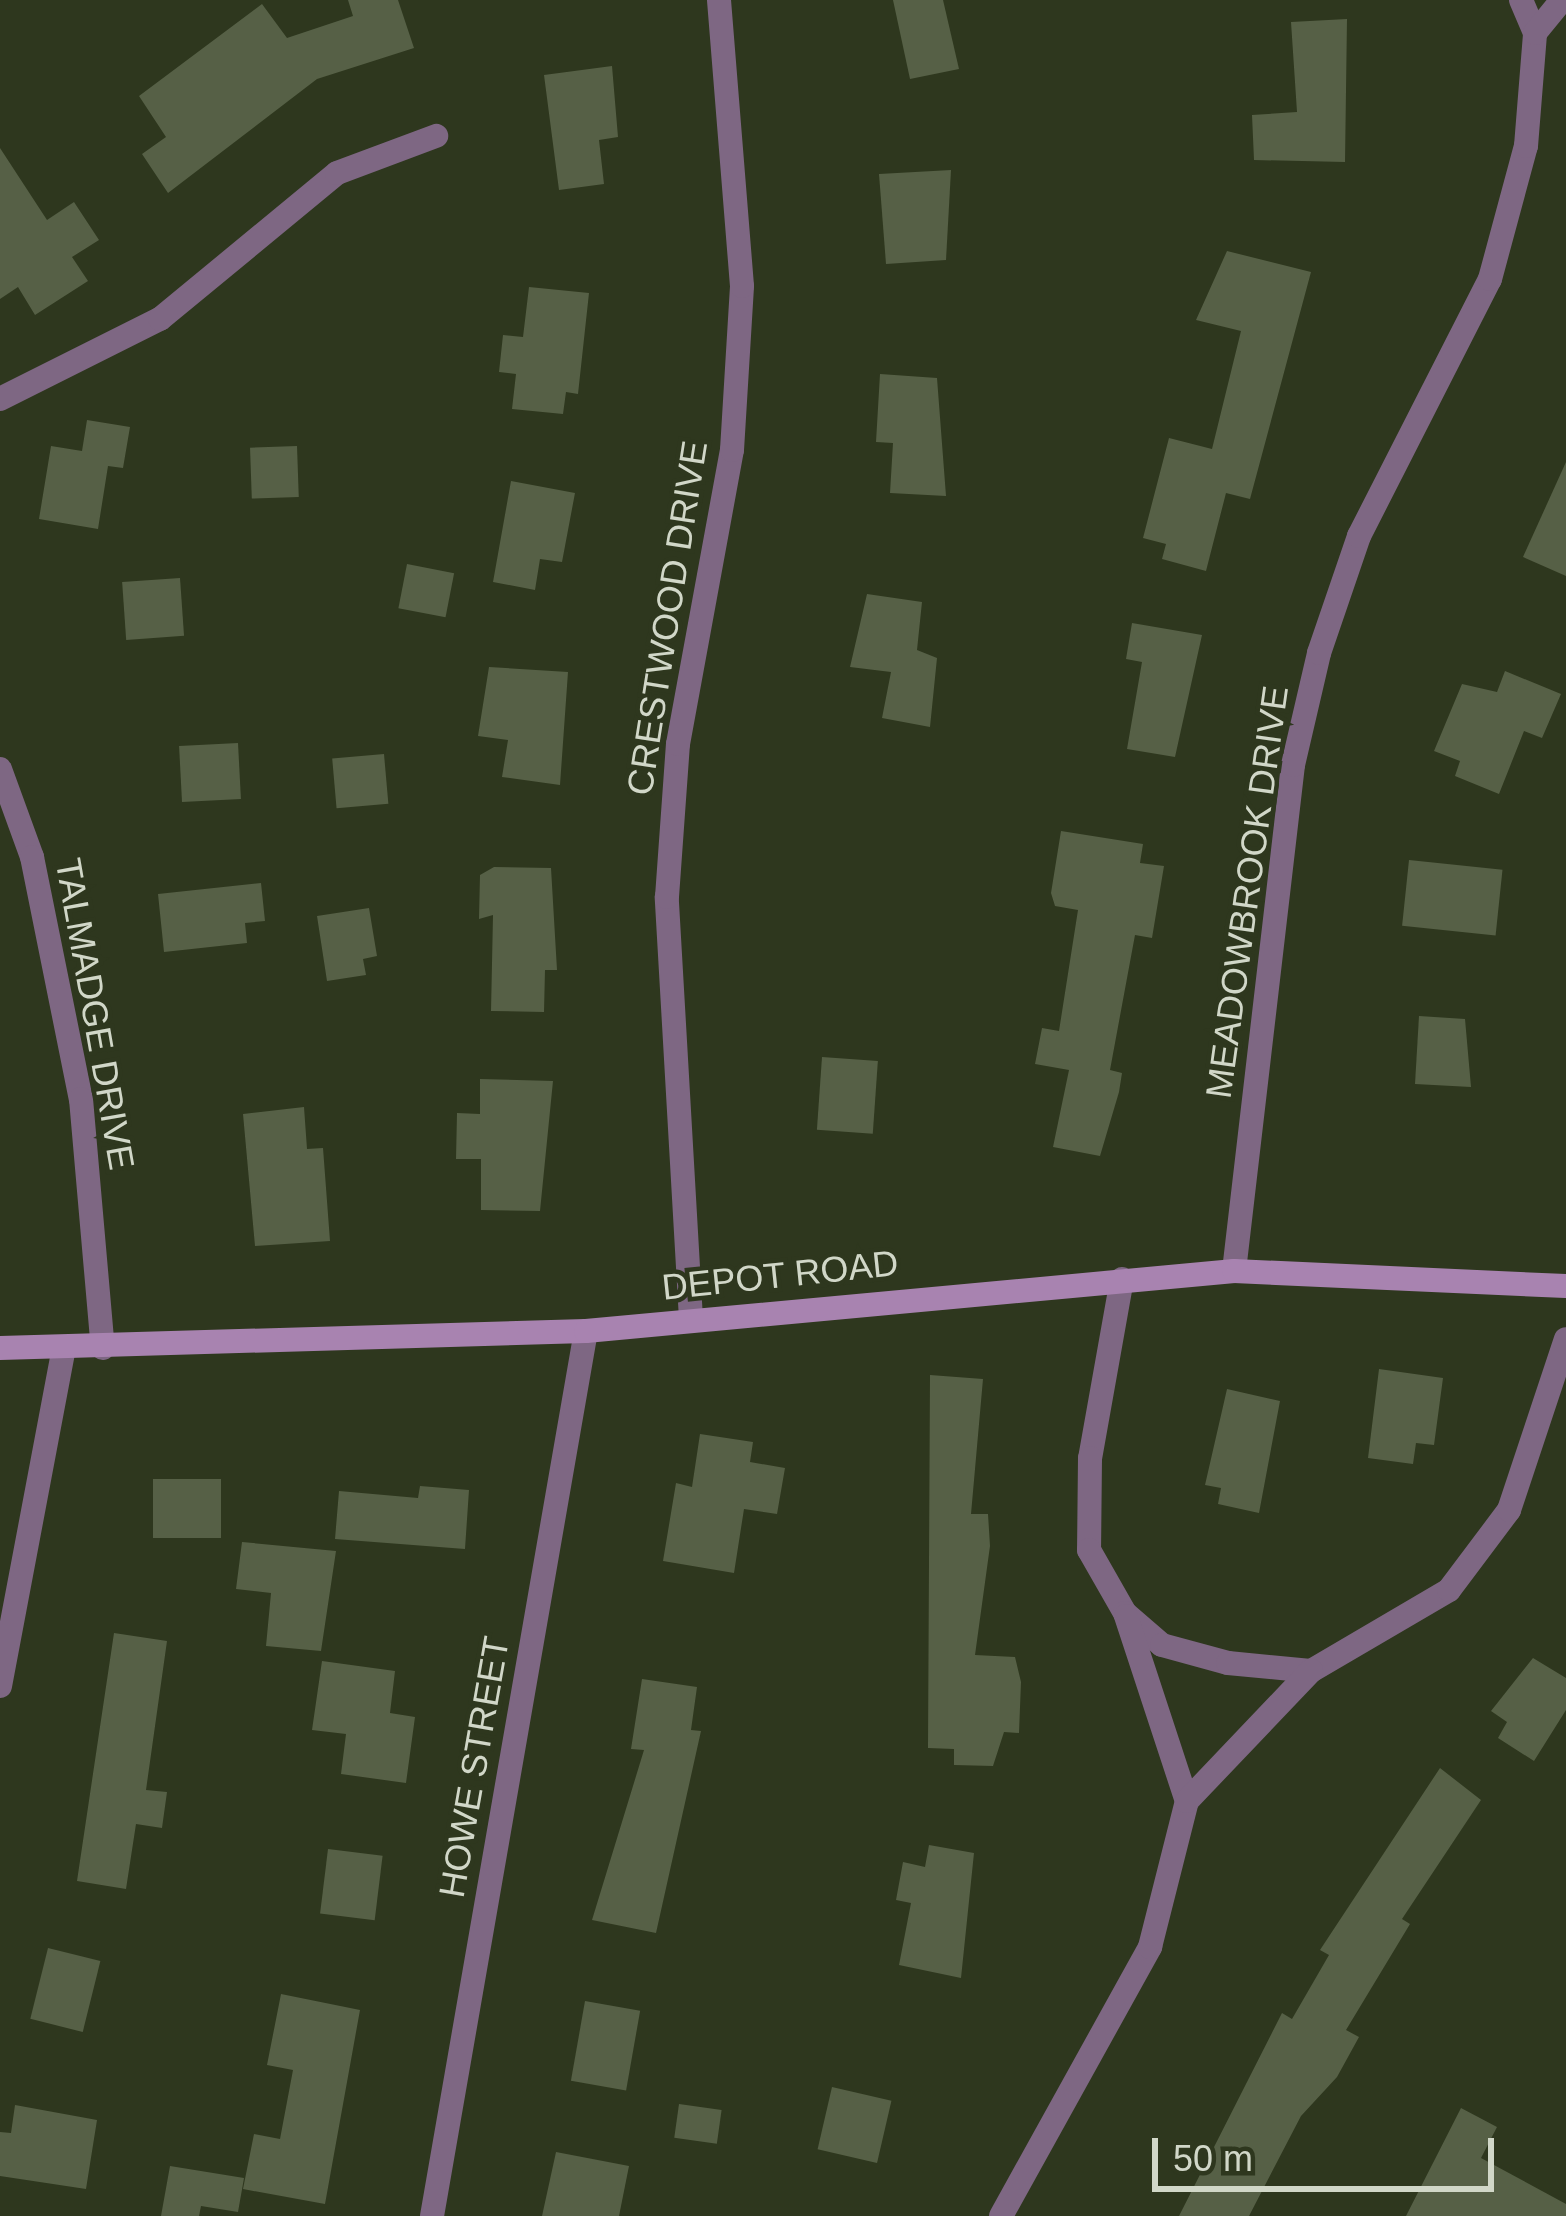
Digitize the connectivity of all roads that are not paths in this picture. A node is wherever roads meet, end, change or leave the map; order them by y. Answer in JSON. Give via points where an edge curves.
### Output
{"nodes":[{"id":1,"x":718,"y":0,"type":"edge"},
{"id":2,"x":1521,"y":0,"type":"edge"},
{"id":3,"x":1562,"y":0,"type":"edge"},
{"id":4,"x":1535,"y":33,"type":"junction"},
{"id":5,"x":436,"y":136,"type":"dead end"},
{"id":6,"x":0,"y":399,"type":"edge"},
{"id":7,"x":0,"y":769,"type":"edge"},
{"id":8,"x":1234,"y":1270,"type":"junction"},
{"id":9,"x":1122,"y":1279,"type":"junction"},
{"id":10,"x":1566,"y":1286,"type":"edge"},
{"id":11,"x":691,"y":1319,"type":"junction"},
{"id":12,"x":586,"y":1331,"type":"junction"},
{"id":13,"x":1566,"y":1339,"type":"edge"},
{"id":14,"x":0,"y":1348,"type":"edge"},
{"id":15,"x":64,"y":1348,"type":"junction"},
{"id":16,"x":103,"y":1348,"type":"junction"},
{"id":17,"x":1125,"y":1613,"type":"junction"},
{"id":18,"x":1311,"y":1671,"type":"junction"},
{"id":19,"x":0,"y":1686,"type":"edge"},
{"id":20,"x":1187,"y":1801,"type":"junction"},
{"id":21,"x":432,"y":2216,"type":"edge"},
{"id":22,"x":1001,"y":2216,"type":"edge"}],
"edges":[{"from":1,"to":11,"type":"street","name":"CRESTWOOD DRIVE","via":[[742,286],[732,450],[678,744],[667,897]]},
{"from":2,"to":4,"type":"street"},
{"from":3,"to":4,"type":"street"},
{"from":4,"to":8,"type":"street","name":"MEADOWBROOK DRIVE","via":[[1526,146],[1490,279],[1360,536],[1319,652],[1293,765]]},
{"from":5,"to":6,"type":"street","via":[[337,173],[160,319]]},
{"from":7,"to":16,"type":"street","name":"TALMADGE DRIVE","via":[[32,857],[69,1032]]},
{"from":8,"to":9,"type":"street","name":"DEPOT ROAD"},
{"from":8,"to":10,"type":"street","name":"DEPOT ROAD"},
{"from":9,"to":11,"type":"street","name":"DEPOT ROAD"},
{"from":9,"to":17,"type":"street","via":[[1090,1458],[1089,1550]]},
{"from":11,"to":12,"type":"street","name":"DEPOT ROAD"},
{"from":12,"to":16,"type":"street","name":"DEPOT ROAD"},
{"from":12,"to":21,"type":"street","name":"HOWE STREET"},
{"from":13,"to":18,"type":"street","via":[[1509,1510],[1449,1591]]},
{"from":14,"to":15,"type":"street","name":"DEPOT ROAD"},
{"from":15,"to":16,"type":"street","name":"DEPOT ROAD"},
{"from":15,"to":19,"type":"street"},
{"from":17,"to":18,"type":"street","via":[[1162,1645]]},
{"from":17,"to":20,"type":"street"},
{"from":18,"to":20,"type":"street"},
{"from":20,"to":22,"type":"street","via":[[1150,1947]]}]}
